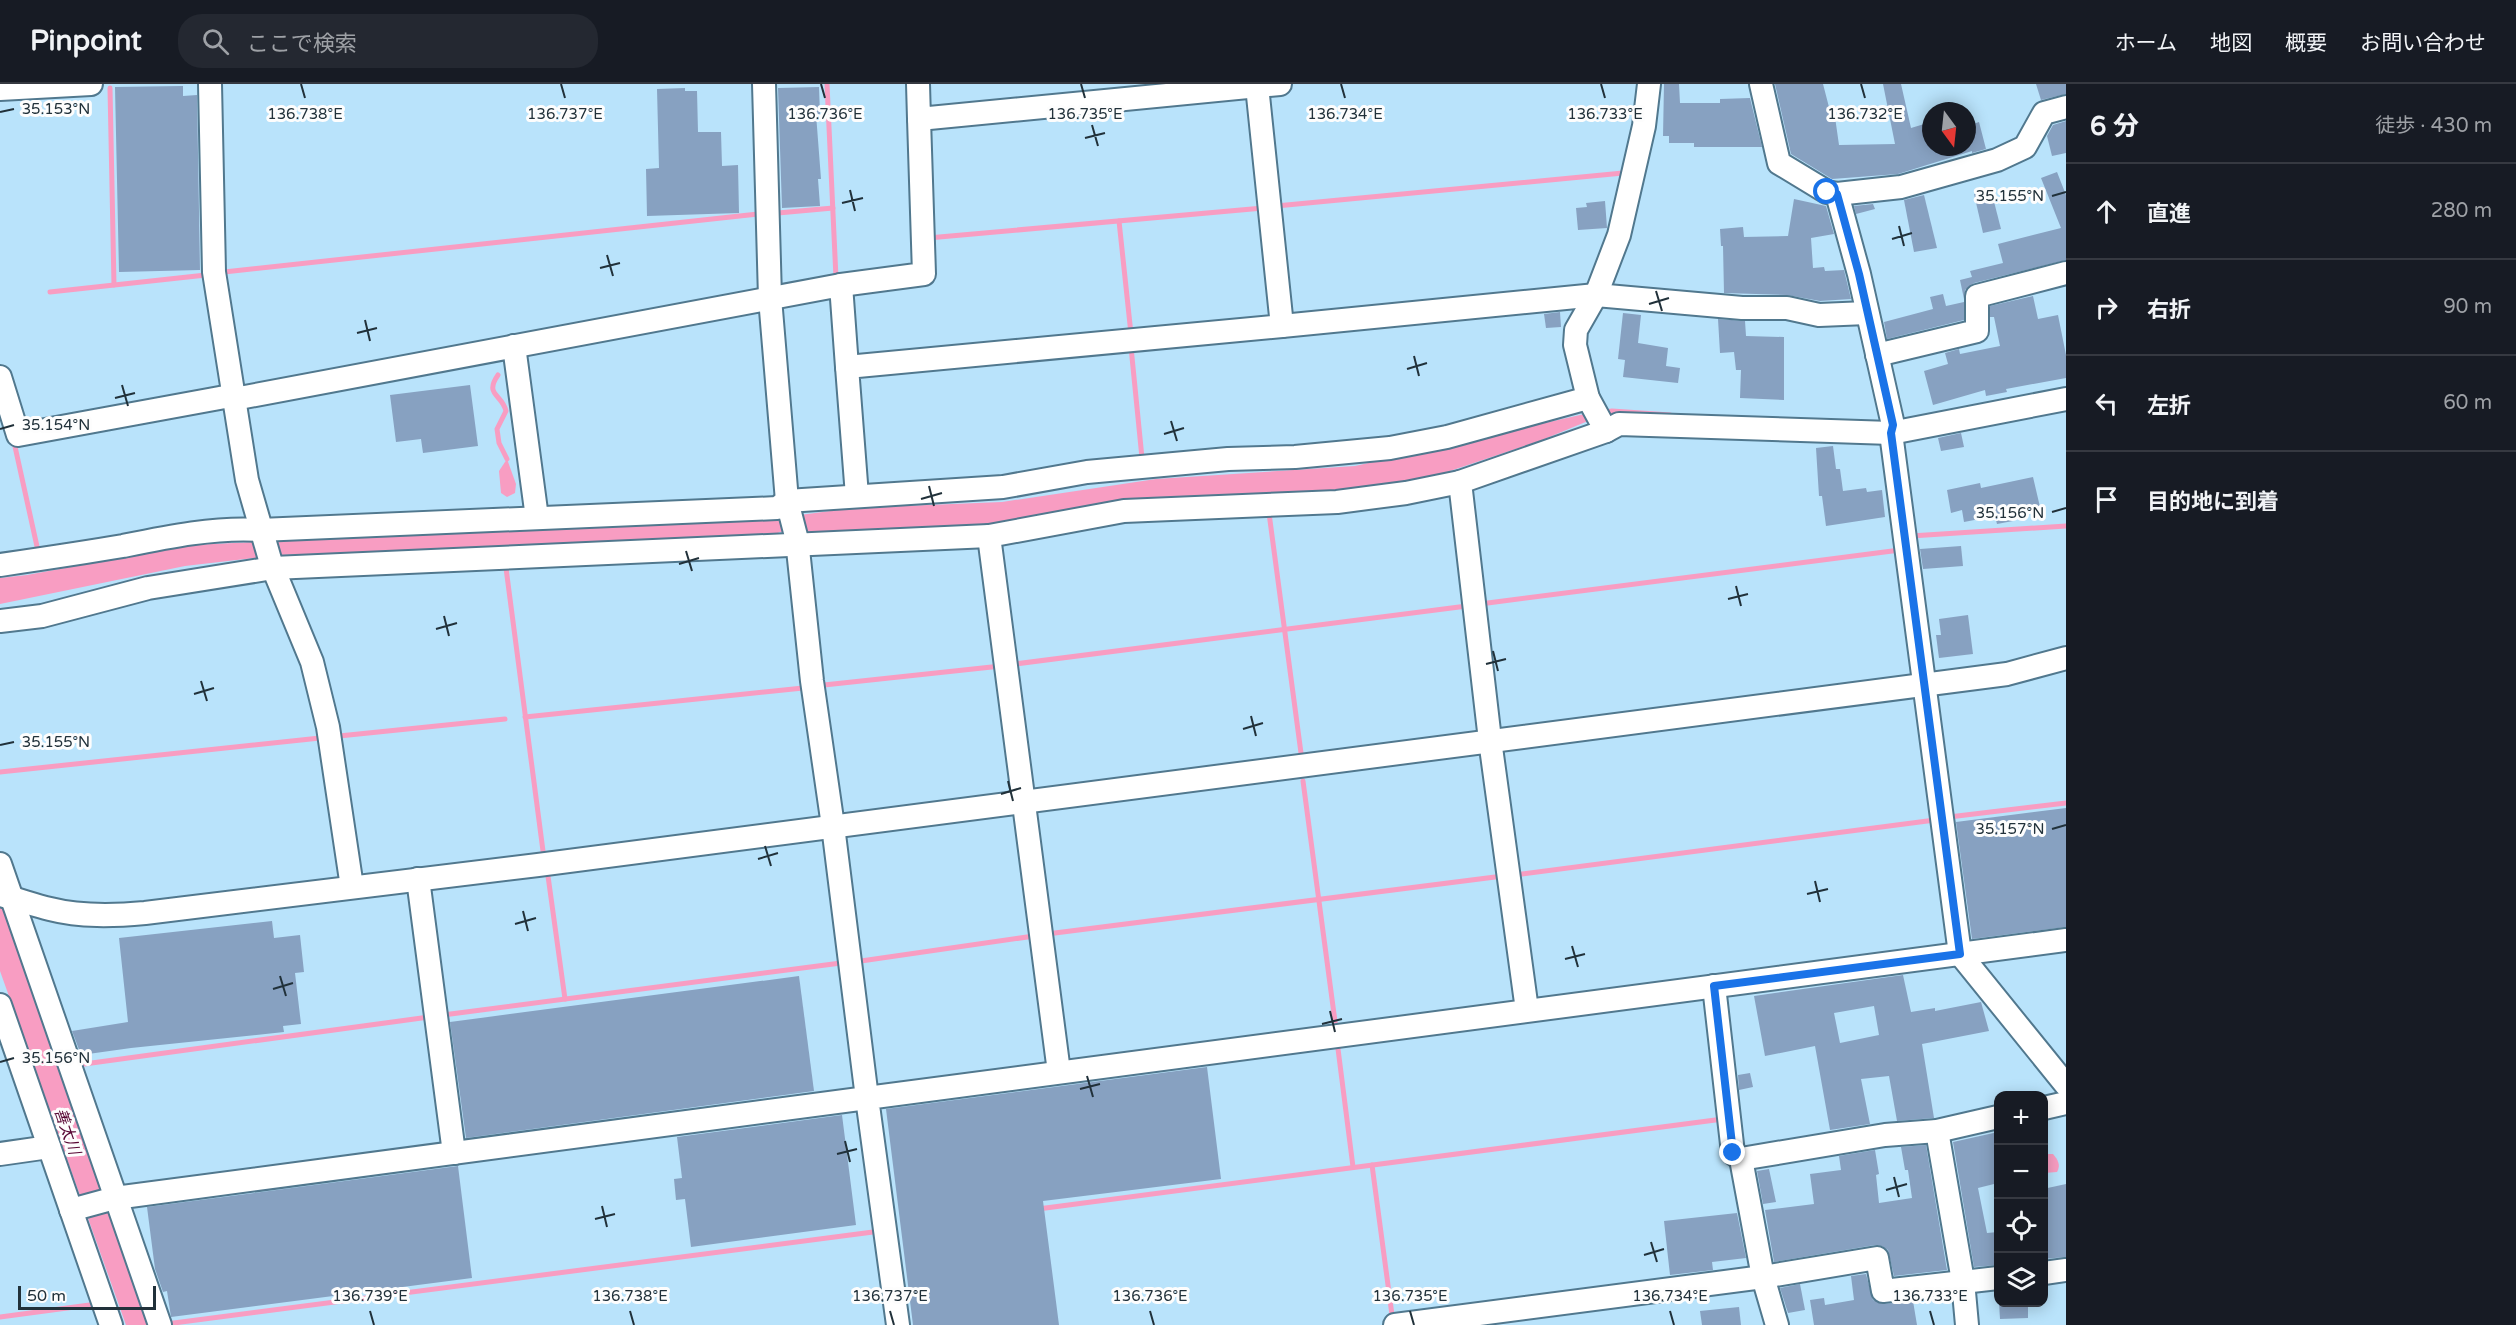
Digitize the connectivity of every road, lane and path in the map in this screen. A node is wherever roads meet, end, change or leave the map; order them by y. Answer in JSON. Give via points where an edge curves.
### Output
{"nodes":[{"id":1,"x":91,"y":84,"type":"edge"},
{"id":2,"x":210,"y":84,"type":"edge"},
{"id":3,"x":764,"y":84,"type":"edge"},
{"id":4,"x":918,"y":84,"type":"edge"},
{"id":5,"x":1280,"y":84,"type":"edge"},
{"id":6,"x":1649,"y":84,"type":"edge"},
{"id":7,"x":1761,"y":84,"type":"edge"},
{"id":8,"x":1257,"y":86,"type":"junction"},
{"id":9,"x":0,"y":88,"type":"edge"},
{"id":10,"x":2066,"y":107,"type":"edge"},
{"id":11,"x":919,"y":119,"type":"junction"},
{"id":12,"x":1837,"y":194,"type":"junction"},
{"id":13,"x":2066,"y":273,"type":"edge"},
{"id":14,"x":841,"y":285,"type":"junction"},
{"id":15,"x":1596,"y":295,"type":"junction"},
{"id":16,"x":770,"y":298,"type":"junction"},
{"id":17,"x":1867,"y":313,"type":"junction"},
{"id":18,"x":1282,"y":326,"type":"junction"},
{"id":19,"x":514,"y":346,"type":"junction"},
{"id":20,"x":1877,"y":356,"type":"junction"},
{"id":21,"x":847,"y":368,"type":"junction"},
{"id":22,"x":0,"y":377,"type":"edge"},
{"id":23,"x":234,"y":399,"type":"junction"},
{"id":24,"x":2066,"y":399,"type":"edge"},
{"id":25,"x":1597,"y":415,"type":"junction"},
{"id":26,"x":1891,"y":433,"type":"junction"},
{"id":27,"x":1460,"y":482,"type":"junction"},
{"id":28,"x":857,"y":496,"type":"junction"},
{"id":29,"x":788,"y":506,"type":"junction"},
{"id":30,"x":537,"y":518,"type":"junction"},
{"id":31,"x":261,"y":533,"type":"junction"},
{"id":32,"x":989,"y":536,"type":"junction"},
{"id":33,"x":797,"y":543,"type":"junction"},
{"id":34,"x":0,"y":565,"type":"edge"},
{"id":35,"x":272,"y":566,"type":"junction"},
{"id":36,"x":0,"y":621,"type":"edge"},
{"id":37,"x":2066,"y":658,"type":"edge"},
{"id":38,"x":1925,"y":684,"type":"junction"},
{"id":39,"x":1490,"y":740,"type":"junction"},
{"id":40,"x":1023,"y":801,"type":"junction"},
{"id":41,"x":833,"y":826,"type":"junction"},
{"id":42,"x":0,"y":864,"type":"edge"},
{"id":43,"x":418,"y":879,"type":"junction"},
{"id":44,"x":352,"y":887,"type":"junction"},
{"id":45,"x":6,"y":896,"type":"edge"},
{"id":46,"x":2066,"y":940,"type":"edge"},
{"id":47,"x":1960,"y":954,"type":"junction"},
{"id":48,"x":1714,"y":986,"type":"junction"},
{"id":49,"x":0,"y":1005,"type":"edge"},
{"id":50,"x":1527,"y":1010,"type":"junction"},
{"id":51,"x":1059,"y":1072,"type":"junction"},
{"id":52,"x":2066,"y":1085,"type":"edge"},
{"id":53,"x":867,"y":1098,"type":"junction"},
{"id":54,"x":2066,"y":1103,"type":"edge"},
{"id":55,"x":2048,"y":1107,"type":"edge"},
{"id":56,"x":1994,"y":1119,"type":"edge"},
{"id":57,"x":1937,"y":1131,"type":"junction"},
{"id":58,"x":49,"y":1147,"type":"junction"},
{"id":59,"x":454,"y":1153,"type":"junction"},
{"id":60,"x":0,"y":1154,"type":"edge"},
{"id":61,"x":1742,"y":1159,"type":"junction"},
{"id":62,"x":114,"y":1198,"type":"junction"},
{"id":63,"x":74,"y":1209,"type":"junction"},
{"id":64,"x":2066,"y":1270,"type":"edge"},
{"id":65,"x":2048,"y":1272,"type":"edge"},
{"id":66,"x":1763,"y":1277,"type":"junction"},
{"id":67,"x":1994,"y":1278,"type":"edge"},
{"id":68,"x":1964,"y":1281,"type":"junction"},
{"id":69,"x":111,"y":1325,"type":"edge"},
{"id":70,"x":160,"y":1325,"type":"edge"},
{"id":71,"x":898,"y":1325,"type":"edge"},
{"id":72,"x":1397,"y":1325,"type":"edge"},
{"id":73,"x":1777,"y":1325,"type":"edge"},
{"id":74,"x":1967,"y":1325,"type":"edge"}],
"edges":[{"from":1,"to":9,"type":"street"},
{"from":2,"to":23,"type":"street","via":[[214,272]]},
{"from":3,"to":16,"type":"street"},
{"from":4,"to":11,"type":"street"},
{"from":5,"to":8,"type":"street"},
{"from":6,"to":15,"type":"street","via":[[1644,126],[1619,235]]},
{"from":7,"to":12,"type":"street","via":[[1779,163]]},
{"from":8,"to":11,"type":"street"},
{"from":8,"to":18,"type":"street"},
{"from":10,"to":12,"type":"street","via":[[2044,113],[2025,147],[1997,160],[1901,187]]},
{"from":11,"to":14,"type":"street","via":[[924,274]]},
{"from":12,"to":17,"type":"street"},
{"from":13,"to":20,"type":"street","via":[[1977,296],[1977,331]]},
{"from":14,"to":16,"type":"street"},
{"from":14,"to":21,"type":"street"},
{"from":15,"to":17,"type":"street","via":[[1742,308],[1787,308],[1819,315]]},
{"from":15,"to":18,"type":"street"},
{"from":15,"to":25,"type":"street","via":[[1576,330],[1575,345]]},
{"from":16,"to":19,"type":"street"},
{"from":16,"to":29,"type":"street"},
{"from":17,"to":20,"type":"street"},
{"from":18,"to":21,"type":"street"},
{"from":19,"to":23,"type":"street"},
{"from":19,"to":30,"type":"street"},
{"from":20,"to":26,"type":"street","via":[[1893,425]]},
{"from":21,"to":28,"type":"street"},
{"from":22,"to":23,"type":"street","via":[[18,435],[225,397]]},
{"from":23,"to":31,"type":"street","via":[[247,480]]},
{"from":24,"to":26,"type":"street"},
{"from":25,"to":26,"type":"street","via":[[1619,424]]},
{"from":25,"to":27,"type":"street"},
{"from":25,"to":28,"type":"street","via":[[1390,448],[1087,472],[1003,487]]},
{"from":26,"to":38,"type":"street"},
{"from":27,"to":32,"type":"street","via":[[1337,502],[1124,511]]},
{"from":27,"to":39,"type":"street"},
{"from":28,"to":29,"type":"street"},
{"from":29,"to":30,"type":"street"},
{"from":29,"to":33,"type":"street"},
{"from":30,"to":31,"type":"street"},
{"from":31,"to":34,"type":"street","via":[[244,529],[149,539]]},
{"from":31,"to":35,"type":"street"},
{"from":32,"to":33,"type":"street"},
{"from":32,"to":40,"type":"street"},
{"from":33,"to":35,"type":"street"},
{"from":33,"to":41,"type":"street"},
{"from":35,"to":36,"type":"street","via":[[148,588],[42,616]]},
{"from":35,"to":44,"type":"street","via":[[312,662],[328,727]]},
{"from":37,"to":38,"type":"street","via":[[2007,674]]},
{"from":38,"to":39,"type":"street"},
{"from":38,"to":47,"type":"street"},
{"from":39,"to":40,"type":"street"},
{"from":39,"to":50,"type":"street"},
{"from":40,"to":41,"type":"street"},
{"from":40,"to":51,"type":"street"},
{"from":41,"to":43,"type":"street"},
{"from":41,"to":53,"type":"street"},
{"from":42,"to":45,"type":"street"},
{"from":43,"to":44,"type":"street"},
{"from":43,"to":59,"type":"street"},
{"from":44,"to":45,"type":"street","via":[[114,916],[52,910]]},
{"from":45,"to":62,"type":"street"},
{"from":46,"to":47,"type":"street"},
{"from":47,"to":48,"type":"street"},
{"from":47,"to":52,"type":"street"},
{"from":48,"to":50,"type":"street"},
{"from":48,"to":61,"type":"street","via":[[1733,1153]]},
{"from":49,"to":58,"type":"street"},
{"from":50,"to":51,"type":"street"},
{"from":51,"to":53,"type":"street"},
{"from":53,"to":59,"type":"street"},
{"from":53,"to":71,"type":"street"},
{"from":54,"to":55,"type":"street"},
{"from":56,"to":57,"type":"street"},
{"from":57,"to":61,"type":"street","via":[[1885,1135]]},
{"from":57,"to":68,"type":"street"},
{"from":58,"to":60,"type":"street"},
{"from":58,"to":63,"type":"street"},
{"from":59,"to":62,"type":"street"},
{"from":61,"to":66,"type":"street"},
{"from":62,"to":63,"type":"street"},
{"from":62,"to":70,"type":"street"},
{"from":63,"to":69,"type":"street"},
{"from":64,"to":65,"type":"street"},
{"from":66,"to":68,"type":"street","via":[[1876,1258],[1883,1291]]},
{"from":66,"to":72,"type":"street"},
{"from":66,"to":73,"type":"street"},
{"from":67,"to":68,"type":"street"},
{"from":68,"to":74,"type":"street"}]}
